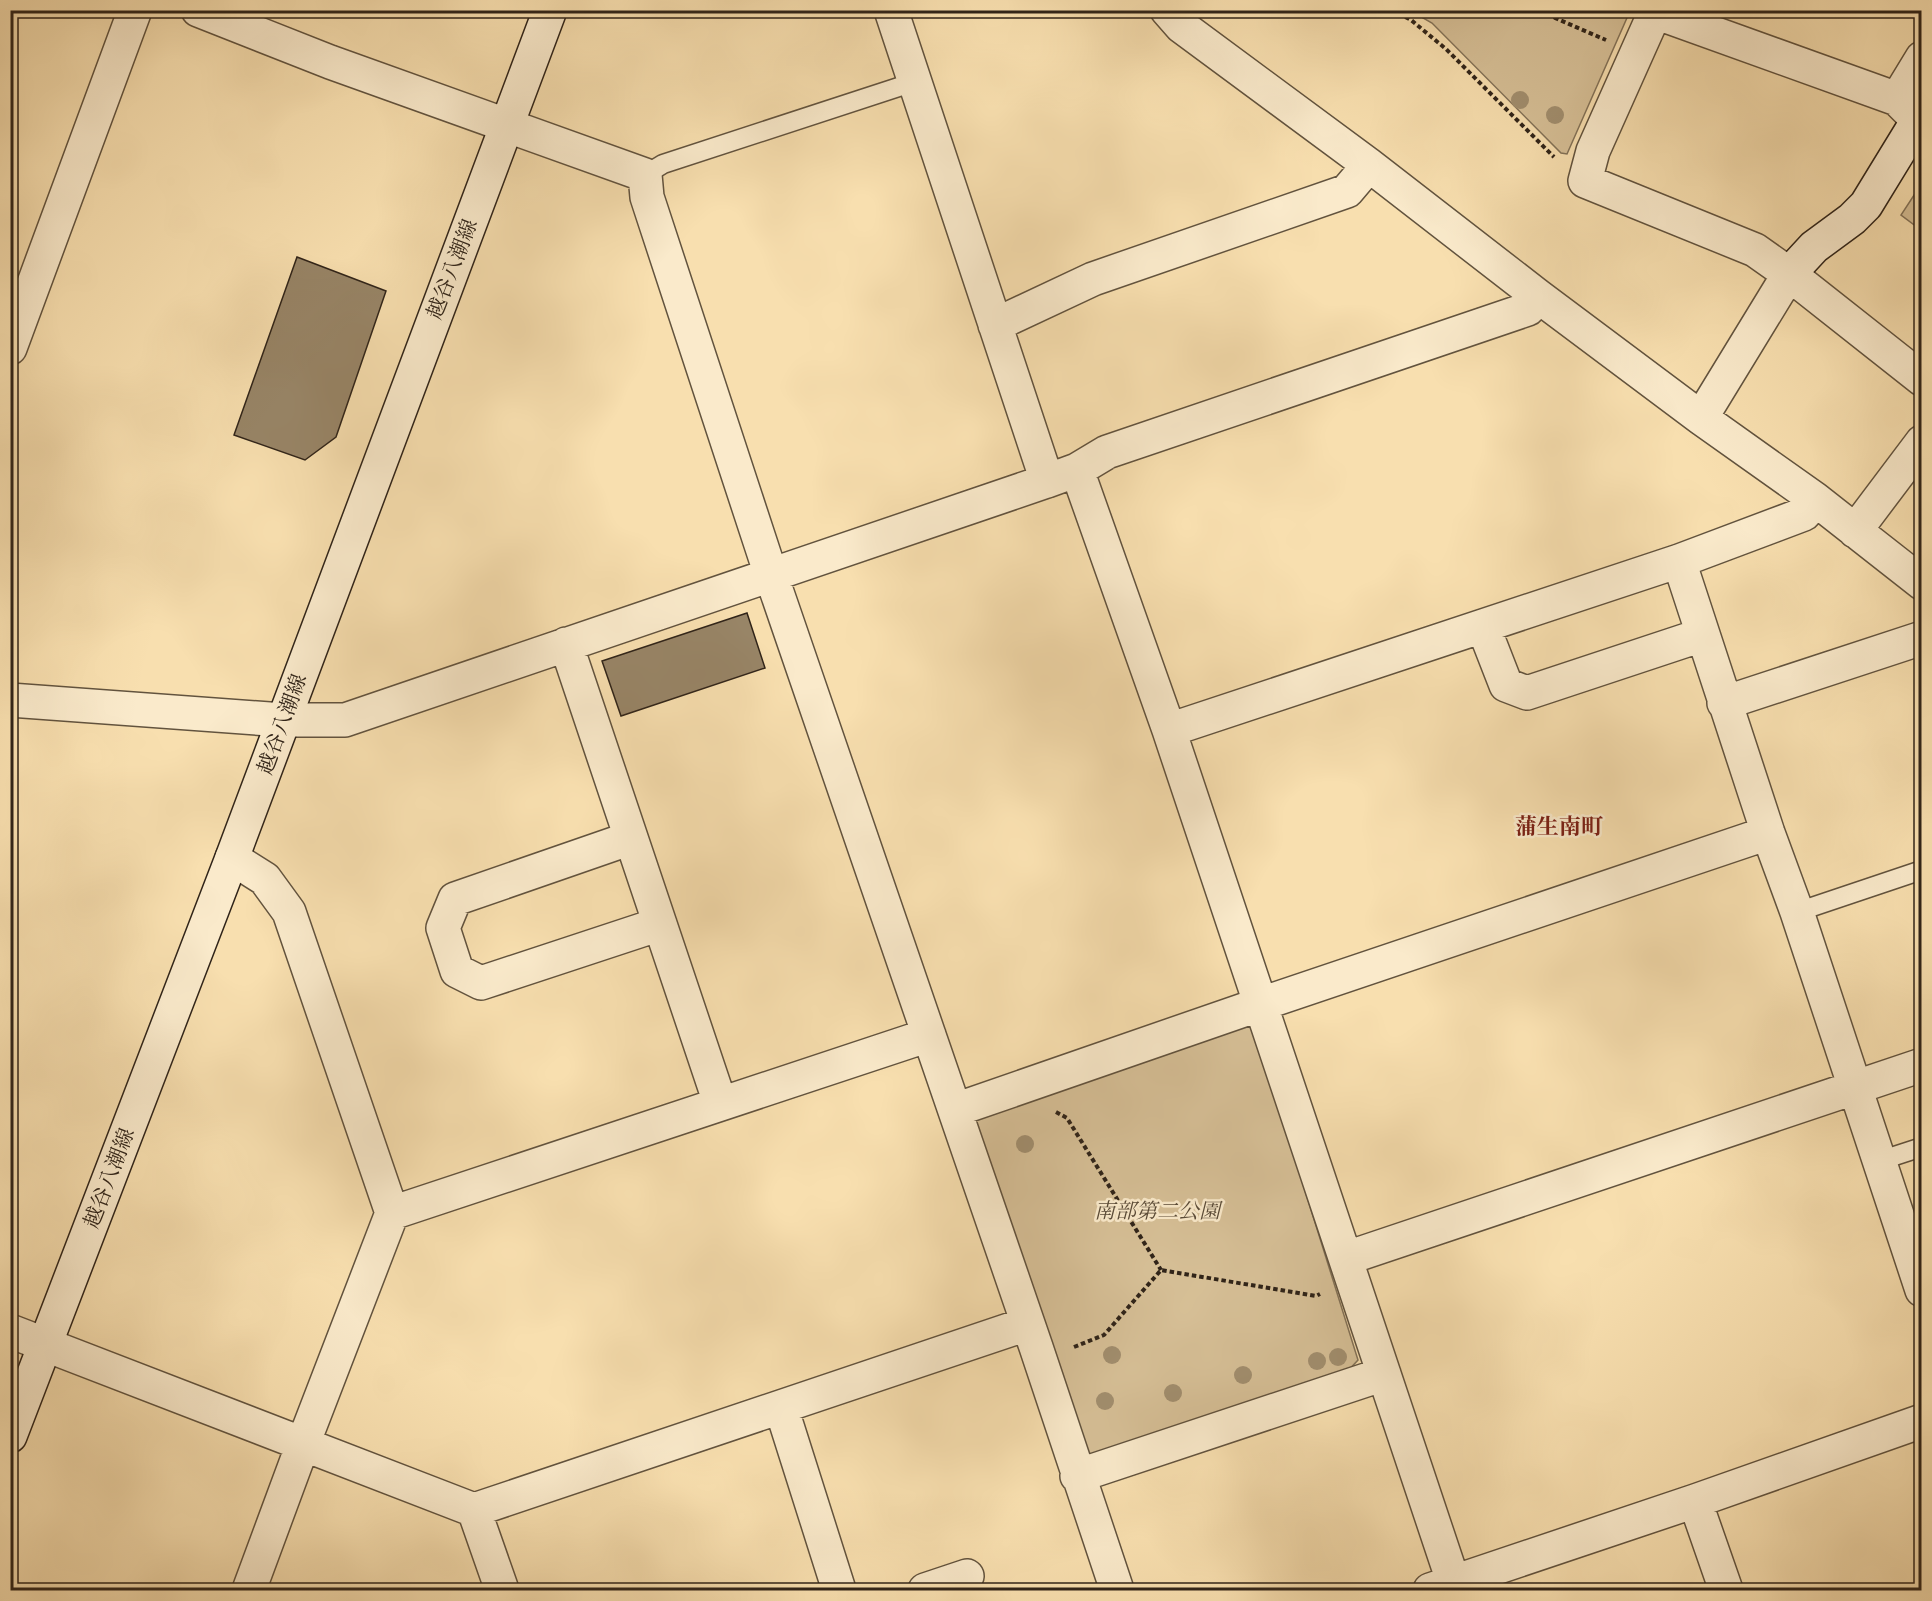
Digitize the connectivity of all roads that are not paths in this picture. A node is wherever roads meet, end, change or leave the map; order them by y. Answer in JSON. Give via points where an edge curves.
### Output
{"nodes":[{"id":1,"x":135,"y":10,"type":"edge"},
{"id":2,"x":198,"y":10,"type":"edge"},
{"id":3,"x":550,"y":10,"type":"edge"},
{"id":4,"x":891,"y":10,"type":"edge"},
{"id":5,"x":1167,"y":10,"type":"edge"},
{"id":6,"x":1655,"y":11,"type":"edge"},
{"id":7,"x":238,"y":17,"type":"edge"},
{"id":8,"x":1922,"y":58,"type":"edge"},
{"id":9,"x":914,"y":82,"type":"junction"},
{"id":10,"x":1912,"y":114,"type":"edge"},
{"id":11,"x":506,"y":125,"type":"junction"},
{"id":12,"x":1369,"y":165,"type":"junction"},
{"id":13,"x":645,"y":175,"type":"junction"},
{"id":14,"x":1789,"y":274,"type":"junction"},
{"id":15,"x":1538,"y":296,"type":"junction"},
{"id":16,"x":995,"y":325,"type":"junction"},
{"id":17,"x":10,"y":348,"type":"edge"},
{"id":18,"x":1922,"y":379,"type":"edge"},
{"id":19,"x":1701,"y":418,"type":"junction"},
{"id":20,"x":1922,"y":442,"type":"edge"},
{"id":21,"x":1077,"y":470,"type":"junction"},
{"id":22,"x":1047,"y":481,"type":"junction"},
{"id":23,"x":1815,"y":499,"type":"junction"},
{"id":24,"x":1855,"y":531,"type":"junction"},
{"id":25,"x":1679,"y":561,"type":"junction"},
{"id":26,"x":771,"y":575,"type":"junction"},
{"id":27,"x":1922,"y":583,"type":"edge"},
{"id":28,"x":1483,"y":626,"type":"junction"},
{"id":29,"x":1702,"y":635,"type":"junction"},
{"id":30,"x":1922,"y":638,"type":"edge"},
{"id":31,"x":566,"y":644,"type":"junction"},
{"id":32,"x":10,"y":700,"type":"edge"},
{"id":33,"x":1724,"y":702,"type":"junction"},
{"id":34,"x":283,"y":720,"type":"junction"},
{"id":35,"x":1169,"y":730,"type":"junction"},
{"id":36,"x":1768,"y":833,"type":"junction"},
{"id":37,"x":631,"y":838,"type":"junction"},
{"id":38,"x":232,"y":858,"type":"junction"},
{"id":39,"x":1922,"y":870,"type":"edge"},
{"id":40,"x":1797,"y":912,"type":"junction"},
{"id":41,"x":660,"y":924,"type":"junction"},
{"id":42,"x":1261,"y":1004,"type":"junction"},
{"id":43,"x":929,"y":1035,"type":"junction"},
{"id":44,"x":1922,"y":1065,"type":"edge"},
{"id":45,"x":1854,"y":1088,"type":"junction"},
{"id":46,"x":720,"y":1103,"type":"junction"},
{"id":47,"x":955,"y":1110,"type":"junction"},
{"id":48,"x":1922,"y":1146,"type":"edge"},
{"id":49,"x":1879,"y":1161,"type":"junction"},
{"id":50,"x":392,"y":1213,"type":"junction"},
{"id":51,"x":1347,"y":1258,"type":"junction"},
{"id":52,"x":1922,"y":1290,"type":"edge"},
{"id":53,"x":1028,"y":1324,"type":"junction"},
{"id":54,"x":10,"y":1331,"type":"edge"},
{"id":55,"x":45,"y":1343,"type":"junction"},
{"id":56,"x":1384,"y":1374,"type":"junction"},
{"id":57,"x":781,"y":1407,"type":"junction"},
{"id":58,"x":1922,"y":1421,"type":"edge"},
{"id":59,"x":10,"y":1436,"type":"edge"},
{"id":60,"x":303,"y":1444,"type":"junction"},
{"id":61,"x":1077,"y":1476,"type":"junction"},
{"id":62,"x":1695,"y":1501,"type":"junction"},
{"id":63,"x":474,"y":1510,"type":"junction"},
{"id":64,"x":966,"y":1576,"type":"dead end"},
{"id":65,"x":1446,"y":1588,"type":"edge"},
{"id":66,"x":249,"y":1590,"type":"edge"},
{"id":67,"x":502,"y":1590,"type":"edge"},
{"id":68,"x":839,"y":1590,"type":"edge"},
{"id":69,"x":925,"y":1590,"type":"edge"},
{"id":70,"x":1117,"y":1590,"type":"edge"},
{"id":71,"x":1726,"y":1590,"type":"edge"}],
"edges":[{"from":1,"to":17,"type":"street"},
{"from":2,"to":7,"type":"street"},
{"from":3,"to":11,"type":"street","name":"越谷八潮線"},
{"from":4,"to":9,"type":"street"},
{"from":5,"to":12,"type":"street","via":[[1181,26]]},
{"from":6,"to":10,"type":"street"},
{"from":6,"to":14,"type":"street","via":[[1589,166],[1755,250]]},
{"from":7,"to":11,"type":"street","via":[[330,62]]},
{"from":8,"to":10,"type":"street"},
{"from":9,"to":13,"type":"lane","via":[[663,164]]},
{"from":9,"to":16,"type":"street"},
{"from":10,"to":14,"type":"street","via":[[1866,205],[1814,247]]},
{"from":11,"to":13,"type":"street"},
{"from":11,"to":34,"type":"street","name":"越谷八潮線"},
{"from":12,"to":15,"type":"street"},
{"from":12,"to":16,"type":"street","via":[[1347,191],[1092,279]]},
{"from":13,"to":26,"type":"street","via":[[646,197]]},
{"from":14,"to":18,"type":"street"},
{"from":14,"to":19,"type":"street"},
{"from":15,"to":19,"type":"street"},
{"from":15,"to":21,"type":"street","via":[[1528,309],[1107,452]]},
{"from":16,"to":22,"type":"street"},
{"from":19,"to":23,"type":"street"},
{"from":20,"to":24,"type":"street"},
{"from":21,"to":22,"type":"street"},
{"from":21,"to":35,"type":"street"},
{"from":22,"to":26,"type":"street"},
{"from":23,"to":24,"type":"street"},
{"from":23,"to":25,"type":"street","via":[[1804,514]]},
{"from":24,"to":27,"type":"street"},
{"from":25,"to":28,"type":"street"},
{"from":25,"to":29,"type":"street"},
{"from":26,"to":31,"type":"street"},
{"from":26,"to":43,"type":"street"},
{"from":28,"to":29,"type":"street","via":[[1506,685],[1527,693]]},
{"from":28,"to":35,"type":"street"},
{"from":29,"to":33,"type":"street"},
{"from":30,"to":33,"type":"street"},
{"from":31,"to":34,"type":"street","via":[[345,720]]},
{"from":31,"to":37,"type":"street"},
{"from":32,"to":34,"type":"street"},
{"from":33,"to":36,"type":"street"},
{"from":34,"to":38,"type":"street","name":"越谷八潮線"},
{"from":35,"to":42,"type":"street"},
{"from":36,"to":40,"type":"street"},
{"from":36,"to":42,"type":"street"},
{"from":37,"to":41,"type":"street"},
{"from":37,"to":41,"type":"street","via":[[455,899],[443,928],[457,971],[481,983]]},
{"from":38,"to":50,"type":"street","via":[[265,879],[289,912]]},
{"from":38,"to":55,"type":"street","name":"越谷八潮線"},
{"from":39,"to":40,"type":"lane"},
{"from":40,"to":45,"type":"street"},
{"from":41,"to":46,"type":"street"},
{"from":42,"to":47,"type":"street"},
{"from":42,"to":51,"type":"street"},
{"from":43,"to":46,"type":"street"},
{"from":43,"to":47,"type":"street"},
{"from":44,"to":45,"type":"street"},
{"from":45,"to":49,"type":"street"},
{"from":45,"to":51,"type":"street"},
{"from":46,"to":50,"type":"street"},
{"from":47,"to":53,"type":"street"},
{"from":48,"to":49,"type":"lane"},
{"from":49,"to":52,"type":"street"},
{"from":50,"to":60,"type":"street"},
{"from":51,"to":56,"type":"street"},
{"from":53,"to":57,"type":"street"},
{"from":53,"to":61,"type":"street"},
{"from":54,"to":55,"type":"street"},
{"from":55,"to":59,"type":"street","name":"越谷八潮線"},
{"from":55,"to":60,"type":"street"},
{"from":56,"to":61,"type":"street"},
{"from":56,"to":65,"type":"street"},
{"from":57,"to":63,"type":"street"},
{"from":57,"to":68,"type":"street"},
{"from":58,"to":62,"type":"street"},
{"from":60,"to":63,"type":"street"},
{"from":60,"to":66,"type":"street"},
{"from":61,"to":70,"type":"street"},
{"from":62,"to":65,"type":"street"},
{"from":62,"to":71,"type":"street"},
{"from":63,"to":67,"type":"street"},
{"from":64,"to":69,"type":"street"}]}
